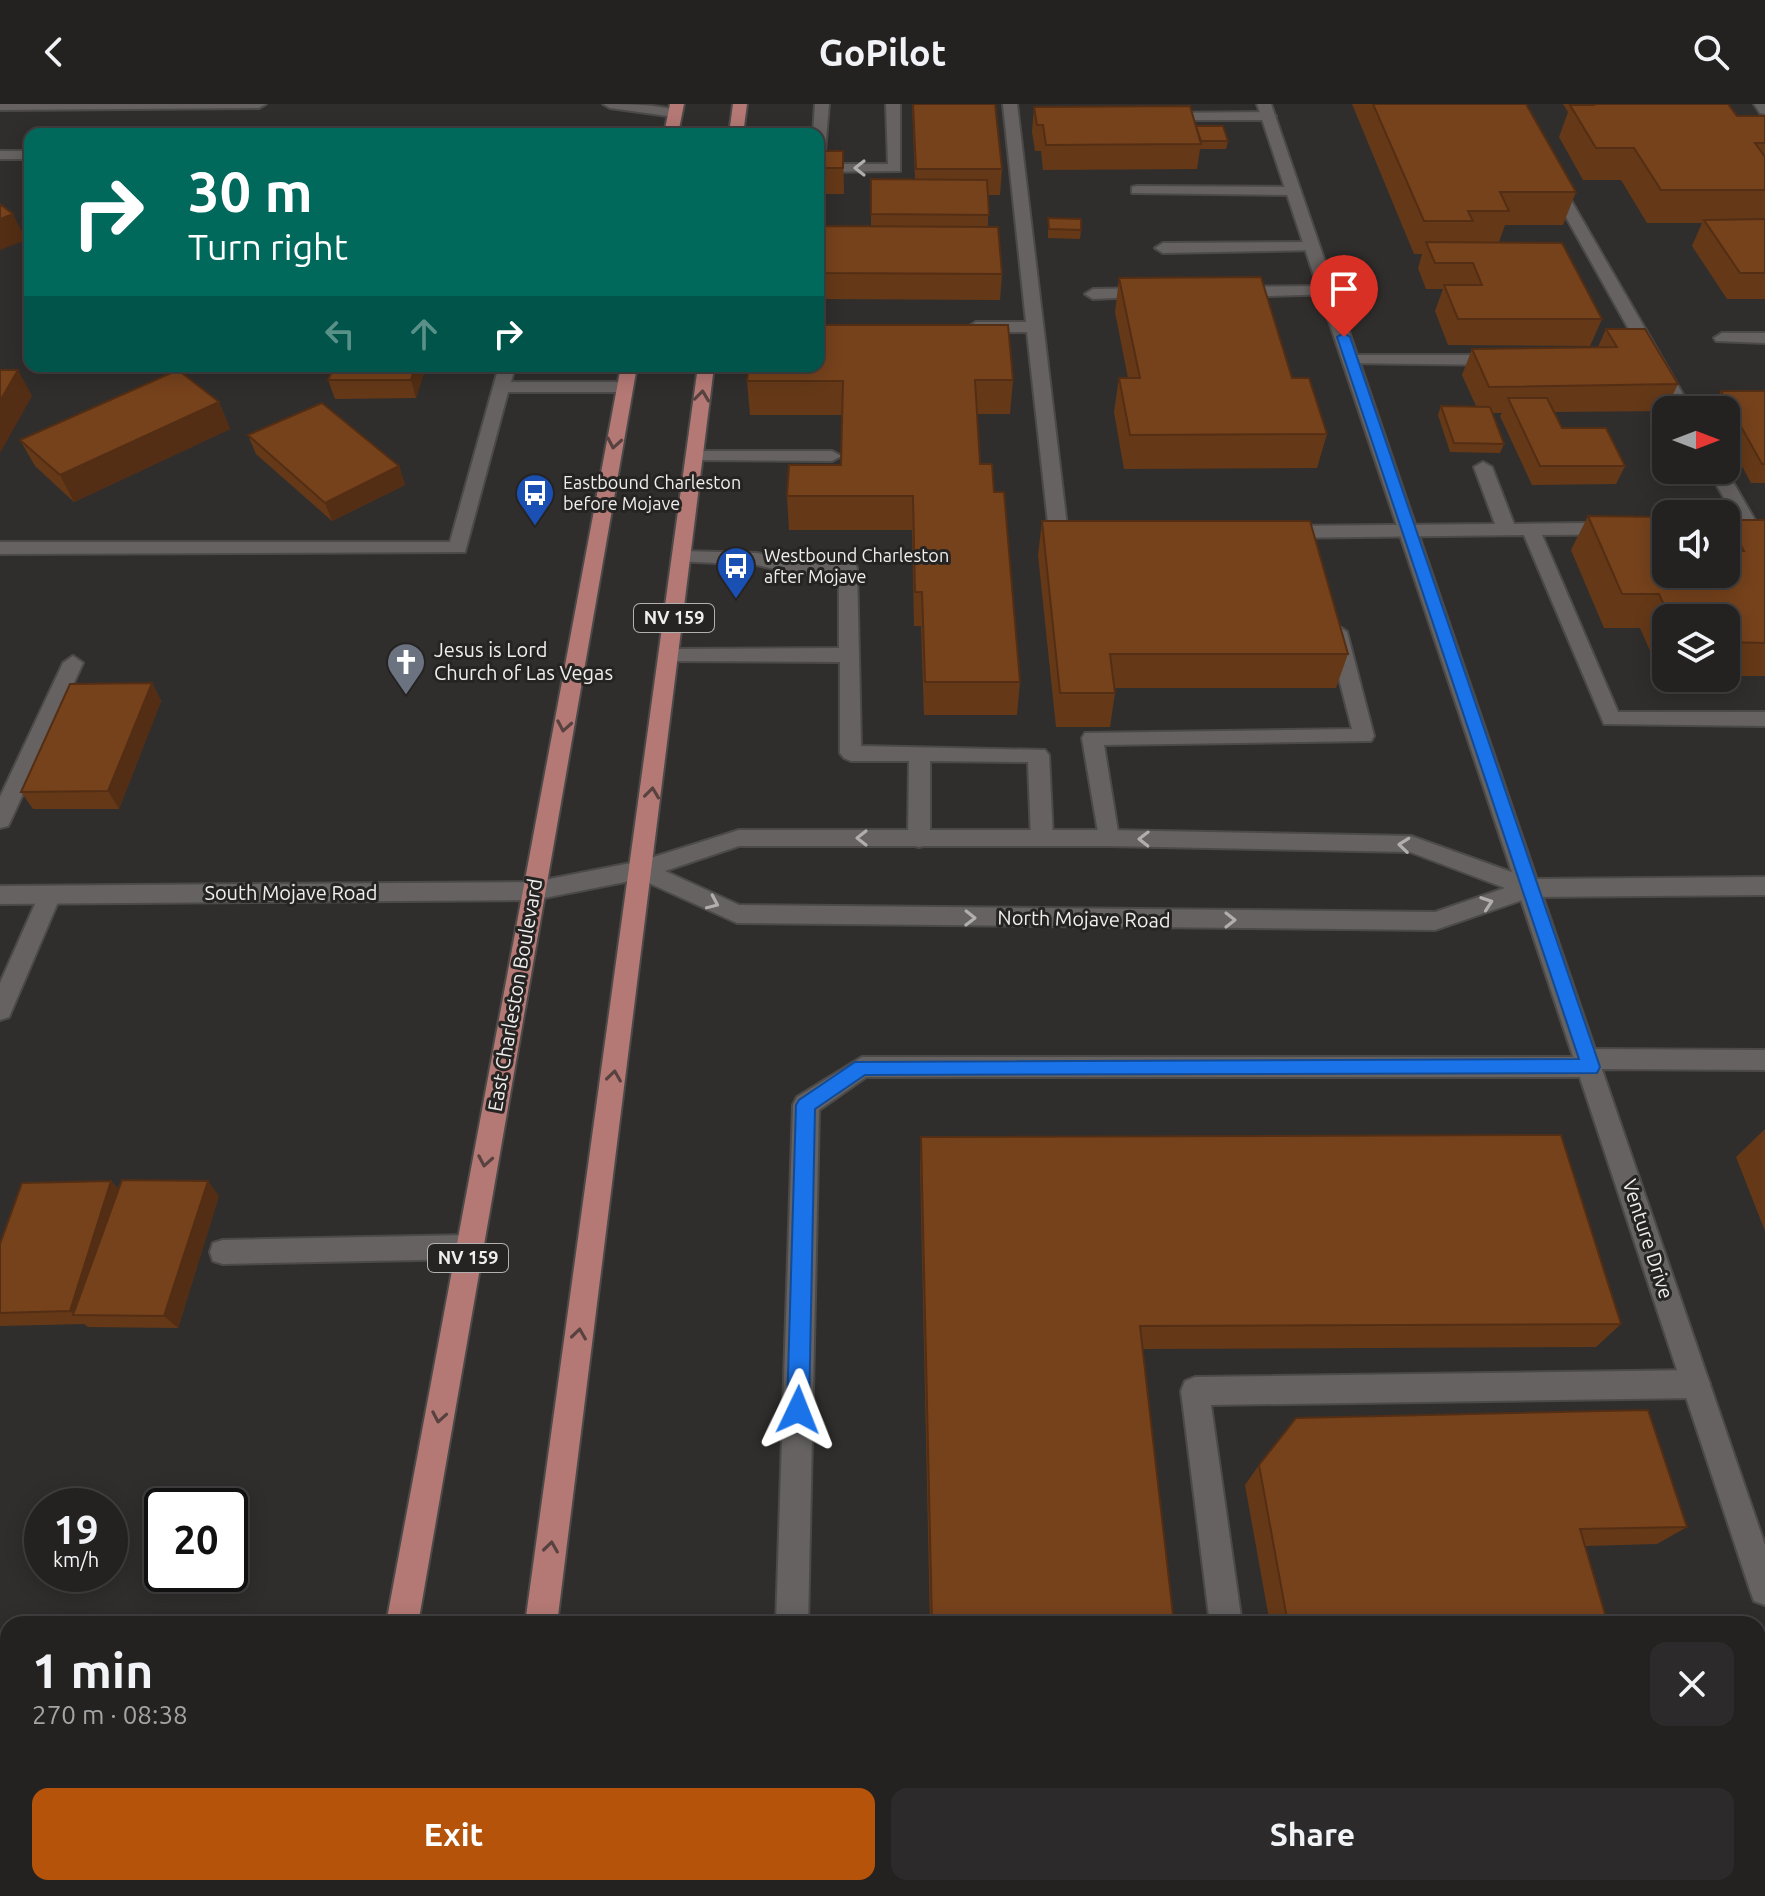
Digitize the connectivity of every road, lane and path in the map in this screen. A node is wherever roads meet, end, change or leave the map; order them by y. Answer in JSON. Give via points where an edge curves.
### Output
{"nodes":[{"id":1,"x":259,"y":104,"type":"edge"},
{"id":2,"x":610,"y":104,"type":"edge"},
{"id":3,"x":740,"y":104,"type":"edge"},
{"id":4,"x":822,"y":104,"type":"edge"},
{"id":5,"x":893,"y":104,"type":"edge"},
{"id":6,"x":1010,"y":104,"type":"edge"},
{"id":7,"x":1761,"y":104,"type":"edge"},
{"id":8,"x":0,"y":106,"type":"edge"},
{"id":9,"x":676,"y":108,"type":"edge"},
{"id":10,"x":1266,"y":110,"type":"edge"},
{"id":11,"x":1765,"y":110,"type":"edge"},
{"id":12,"x":1148,"y":117,"type":"edge"},
{"id":13,"x":672,"y":128,"type":"edge"},
{"id":14,"x":737,"y":128,"type":"edge"},
{"id":15,"x":820,"y":128,"type":"edge"},
{"id":16,"x":0,"y":155,"type":"edge"},
{"id":17,"x":24,"y":155,"type":"edge"},
{"id":18,"x":824,"y":168,"type":"edge"},
{"id":19,"x":1547,"y":171,"type":"edge"},
{"id":20,"x":1137,"y":190,"type":"dead end"},
{"id":21,"x":1294,"y":191,"type":"junction"},
{"id":22,"x":1313,"y":247,"type":"junction"},
{"id":23,"x":1163,"y":248,"type":"dead end"},
{"id":24,"x":1328,"y":291,"type":"junction"},
{"id":25,"x":1218,"y":292,"type":"edge"},
{"id":26,"x":1171,"y":293,"type":"edge"},
{"id":27,"x":1093,"y":294,"type":"dead end"},
{"id":28,"x":958,"y":327,"type":"edge"},
{"id":29,"x":1035,"y":327,"type":"junction"},
{"id":30,"x":1722,"y":338,"type":"dead end"},
{"id":31,"x":1765,"y":338,"type":"edge"},
{"id":32,"x":1351,"y":360,"type":"junction"},
{"id":33,"x":1523,"y":360,"type":"edge"},
{"id":34,"x":506,"y":372,"type":"edge"},
{"id":35,"x":628,"y":372,"type":"edge"},
{"id":36,"x":705,"y":372,"type":"edge"},
{"id":37,"x":502,"y":387,"type":"junction"},
{"id":38,"x":624,"y":387,"type":"junction"},
{"id":39,"x":1675,"y":396,"type":"edge"},
{"id":40,"x":695,"y":456,"type":"junction"},
{"id":41,"x":832,"y":456,"type":"dead end"},
{"id":42,"x":1483,"y":467,"type":"dead end"},
{"id":43,"x":1727,"y":484,"type":"edge"},
{"id":44,"x":1652,"y":528,"type":"edge"},
{"id":45,"x":1758,"y":528,"type":"edge"},
{"id":46,"x":1507,"y":530,"type":"junction"},
{"id":47,"x":1531,"y":530,"type":"junction"},
{"id":48,"x":1106,"y":532,"type":"edge"},
{"id":49,"x":1263,"y":532,"type":"edge"},
{"id":50,"x":1410,"y":532,"type":"junction"},
{"id":51,"x":0,"y":548,"type":"edge"},
{"id":52,"x":682,"y":557,"type":"junction"},
{"id":53,"x":1329,"y":605,"type":"edge"},
{"id":54,"x":849,"y":655,"type":"junction"},
{"id":55,"x":669,"y":656,"type":"junction"},
{"id":56,"x":73,"y":663,"type":"dead end"},
{"id":57,"x":1765,"y":719,"type":"edge"},
{"id":58,"x":920,"y":753,"type":"junction"},
{"id":59,"x":0,"y":820,"type":"edge"},
{"id":60,"x":1042,"y":838,"type":"junction"},
{"id":61,"x":1108,"y":838,"type":"junction"},
{"id":62,"x":919,"y":839,"type":"junction"},
{"id":63,"x":642,"y":870,"type":"junction"},
{"id":64,"x":581,"y":883,"type":"joint"},
{"id":65,"x":1765,"y":886,"type":"edge"},
{"id":66,"x":1530,"y":888,"type":"junction"},
{"id":67,"x":534,"y":891,"type":"junction"},
{"id":68,"x":0,"y":895,"type":"edge"},
{"id":69,"x":50,"y":895,"type":"junction"},
{"id":70,"x":0,"y":1010,"type":"edge"},
{"id":71,"x":1765,"y":1060,"type":"edge"},
{"id":72,"x":1589,"y":1063,"type":"junction"},
{"id":73,"x":470,"y":1247,"type":"junction"},
{"id":74,"x":223,"y":1252,"type":"dead end"},
{"id":75,"x":1696,"y":1384,"type":"junction"},
{"id":76,"x":1762,"y":1574,"type":"edge"},
{"id":77,"x":403,"y":1616,"type":"edge"},
{"id":78,"x":542,"y":1616,"type":"edge"},
{"id":79,"x":792,"y":1616,"type":"edge"},
{"id":80,"x":1225,"y":1616,"type":"edge"}],
"edges":[{"from":1,"to":8,"type":"street"},
{"from":2,"to":9,"type":"street"},
{"from":3,"to":14,"type":"main road"},
{"from":4,"to":15,"type":"street"},
{"from":5,"to":18,"type":"street","one_way":true,"via":[[895,168]]},
{"from":6,"to":29,"type":"street"},
{"from":7,"to":11,"type":"street"},
{"from":9,"to":13,"type":"main road"},
{"from":10,"to":12,"type":"street"},
{"from":10,"to":21,"type":"street","name":"Venture Drive"},
{"from":16,"to":17,"type":"street"},
{"from":19,"to":39,"type":"street"},
{"from":20,"to":21,"type":"street"},
{"from":21,"to":22,"type":"street","name":"Venture Drive"},
{"from":22,"to":23,"type":"street"},
{"from":22,"to":24,"type":"street","name":"Venture Drive"},
{"from":24,"to":25,"type":"street"},
{"from":24,"to":32,"type":"street","name":"Venture Drive"},
{"from":26,"to":27,"type":"street"},
{"from":28,"to":29,"type":"street"},
{"from":29,"to":48,"type":"street","via":[[1058,532]]},
{"from":30,"to":31,"type":"street"},
{"from":32,"to":33,"type":"street"},
{"from":32,"to":50,"type":"street","name":"Venture Drive"},
{"from":34,"to":37,"type":"street"},
{"from":35,"to":38,"type":"main road","name":"East Charleston Boulevard","number":"NV 159"},
{"from":40,"to":36,"type":"main road","number":"NV 159","one_way":true},
{"from":37,"to":38,"type":"street"},
{"from":37,"to":51,"type":"street","via":[[458,548]]},
{"from":38,"to":67,"type":"main road","name":"East Charleston Boulevard","number":"NV 159","one_way":true},
{"from":40,"to":41,"type":"street"},
{"from":40,"to":52,"type":"main road","number":"NV 159"},
{"from":42,"to":46,"type":"street"},
{"from":43,"to":45,"type":"street"},
{"from":44,"to":47,"type":"street"},
{"from":46,"to":47,"type":"street"},
{"from":46,"to":50,"type":"street"},
{"from":47,"to":57,"type":"street","via":[[1611,719]]},
{"from":49,"to":50,"type":"street","via":[[1312,539]]},
{"from":50,"to":66,"type":"street","name":"Venture Drive"},
{"from":52,"to":54,"type":"street","via":[[848,568]]},
{"from":52,"to":55,"type":"main road","number":"NV 159"},
{"from":53,"to":61,"type":"street","via":[[1364,736],[1092,738]]},
{"from":54,"to":55,"type":"street"},
{"from":54,"to":58,"type":"street","via":[[851,753]]},
{"from":63,"to":55,"type":"main road","number":"NV 159","one_way":true},
{"from":56,"to":59,"type":"street"},
{"from":58,"to":60,"type":"street","via":[[1038,755]]},
{"from":58,"to":62,"type":"street"},
{"from":60,"to":61,"type":"street","name":"North Mojave Road"},
{"from":60,"to":62,"type":"street","name":"North Mojave Road"},
{"from":66,"to":61,"type":"street","name":"North Mojave Road","one_way":true,"via":[[1411,844]]},
{"from":62,"to":63,"type":"street","name":"North Mojave Road","one_way":true,"via":[[739,838]]},
{"from":63,"to":64,"type":"street","name":"North Mojave Road"},
{"from":63,"to":66,"type":"street","name":"North Mojave Road","one_way":true,"via":[[737,914],[1435,921]]},
{"from":78,"to":63,"type":"main road","number":"NV 159","one_way":true},
{"from":64,"to":67,"type":"street","name":"South Mojave Road"},
{"from":65,"to":66,"type":"street","name":"North Mojave Road"},
{"from":66,"to":72,"type":"street","name":"Venture Drive"},
{"from":67,"to":69,"type":"street","name":"South Mojave Road"},
{"from":67,"to":73,"type":"main road","name":"East Charleston Boulevard","number":"NV 159","one_way":true},
{"from":68,"to":69,"type":"street","name":"South Mojave Road"},
{"from":69,"to":70,"type":"street"},
{"from":71,"to":72,"type":"street"},
{"from":72,"to":75,"type":"street","name":"Venture Drive"},
{"from":72,"to":79,"type":"street","via":[[862,1067],[806,1105]]},
{"from":73,"to":74,"type":"street"},
{"from":73,"to":77,"type":"main road","name":"East Charleston Boulevard","number":"NV 159","one_way":true},
{"from":75,"to":76,"type":"street","name":"Venture Drive"},
{"from":75,"to":80,"type":"street","via":[[1195,1391]]}]}
